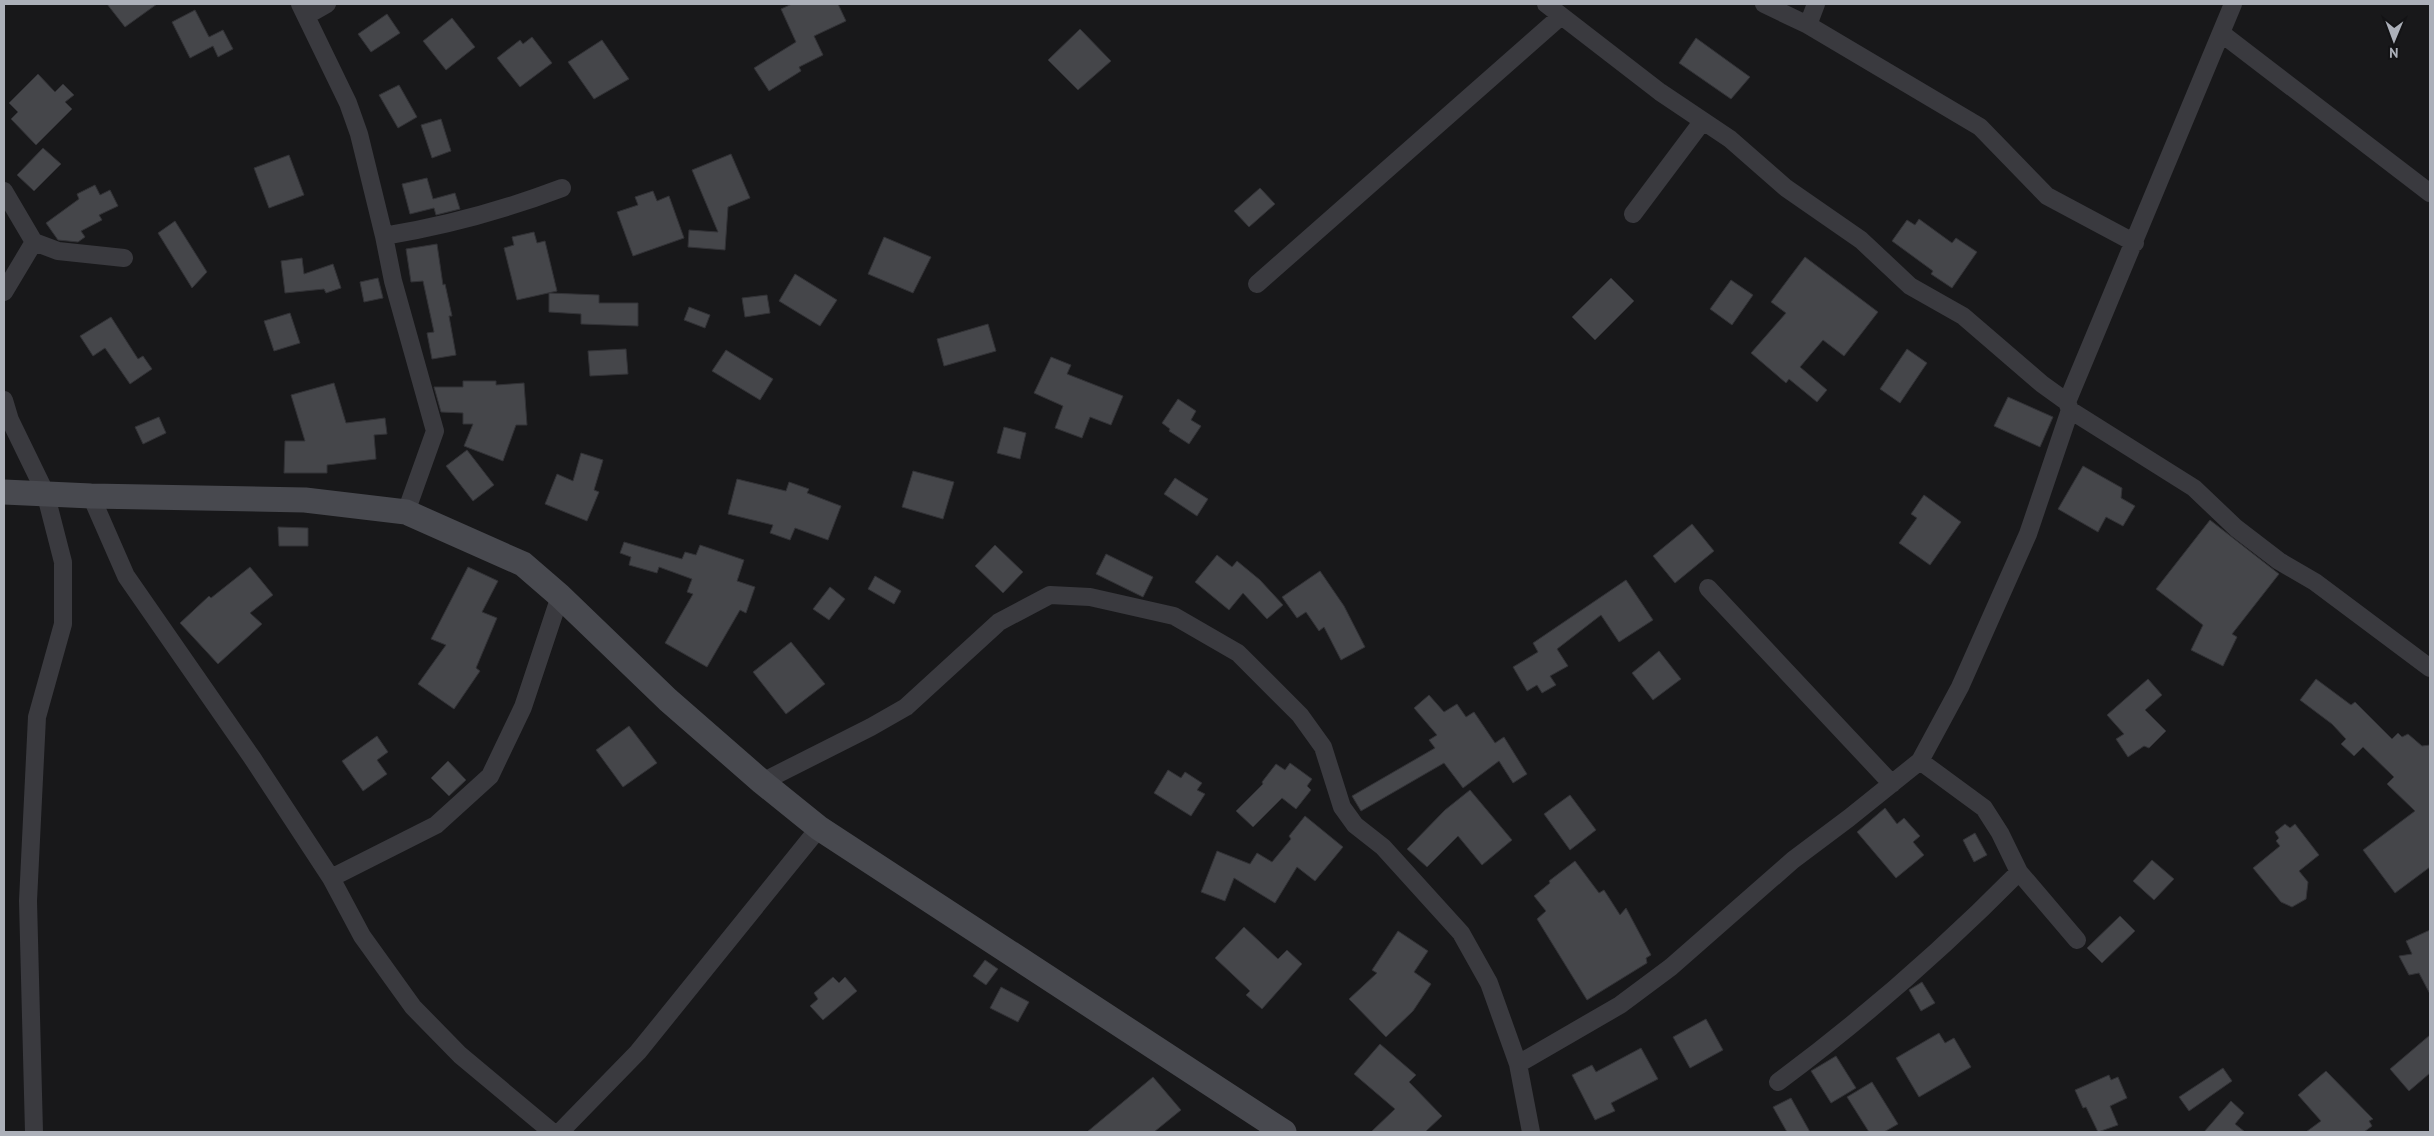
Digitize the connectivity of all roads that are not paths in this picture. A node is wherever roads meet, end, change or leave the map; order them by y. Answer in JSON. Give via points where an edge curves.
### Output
{"nodes":[{"id":1,"x":327,"y":4,"type":"edge"},
{"id":2,"x":1546,"y":4,"type":"edge"},
{"id":3,"x":1764,"y":4,"type":"edge"},
{"id":4,"x":1816,"y":4,"type":"edge"},
{"id":5,"x":2233,"y":4,"type":"edge"},
{"id":6,"x":303,"y":10,"type":"edge"},
{"id":7,"x":1560,"y":17,"type":"junction"},
{"id":8,"x":1808,"y":25,"type":"junction"},
{"id":9,"x":2221,"y":33,"type":"junction"},
{"id":10,"x":1702,"y":122,"type":"junction"},
{"id":11,"x":562,"y":188,"type":"dead end"},
{"id":12,"x":4,"y":191,"type":"edge"},
{"id":13,"x":2430,"y":193,"type":"edge"},
{"id":14,"x":1633,"y":214,"type":"dead end"},
{"id":15,"x":384,"y":236,"type":"junction"},
{"id":16,"x":34,"y":242,"type":"junction"},
{"id":17,"x":2135,"y":242,"type":"junction"},
{"id":18,"x":124,"y":258,"type":"dead end"},
{"id":19,"x":1257,"y":284,"type":"dead end"},
{"id":20,"x":4,"y":292,"type":"edge"},
{"id":21,"x":4,"y":400,"type":"edge"},
{"id":22,"x":2068,"y":406,"type":"junction"},
{"id":23,"x":4,"y":492,"type":"edge"},
{"id":24,"x":45,"y":492,"type":"junction"},
{"id":25,"x":91,"y":496,"type":"junction"},
{"id":26,"x":406,"y":512,"type":"junction"},
{"id":27,"x":1708,"y":588,"type":"dead end"},
{"id":28,"x":560,"y":596,"type":"junction"},
{"id":29,"x":2430,"y":668,"type":"edge"},
{"id":30,"x":1920,"y":761,"type":"junction"},
{"id":31,"x":762,"y":782,"type":"junction"},
{"id":32,"x":1892,"y":784,"type":"junction"},
{"id":33,"x":819,"y":828,"type":"junction"},
{"id":34,"x":2019,"y":872,"type":"junction"},
{"id":35,"x":331,"y":878,"type":"junction"},
{"id":36,"x":2077,"y":940,"type":"dead end"},
{"id":37,"x":1518,"y":1064,"type":"junction"},
{"id":38,"x":1778,"y":1082,"type":"dead end"},
{"id":39,"x":34,"y":1132,"type":"edge"},
{"id":40,"x":552,"y":1132,"type":"edge"},
{"id":41,"x":560,"y":1132,"type":"edge"},
{"id":42,"x":1284,"y":1132,"type":"edge"},
{"id":43,"x":1532,"y":1132,"type":"edge"}],
"edges":[{"from":1,"to":6,"type":"street"},
{"from":2,"to":7,"type":"street"},
{"from":3,"to":8,"type":"street"},
{"from":4,"to":8,"type":"street"},
{"from":5,"to":9,"type":"street"},
{"from":6,"to":15,"type":"street","via":[[348,103]]},
{"from":7,"to":10,"type":"street"},
{"from":7,"to":19,"type":"street"},
{"from":8,"to":17,"type":"street","via":[[1980,127],[2047,196]]},
{"from":9,"to":13,"type":"street"},
{"from":9,"to":17,"type":"street"},
{"from":10,"to":14,"type":"street"},
{"from":10,"to":22,"type":"street","via":[[1730,139],[1786,188],[1861,240],[1910,286],[1963,316]]},
{"from":11,"to":15,"type":"street","via":[[490,213]]},
{"from":12,"to":16,"type":"street"},
{"from":15,"to":26,"type":"street","via":[[393,281],[435,431]]},
{"from":16,"to":18,"type":"street","via":[[58,251]]},
{"from":16,"to":20,"type":"street"},
{"from":17,"to":22,"type":"street"},
{"from":21,"to":24,"type":"street","via":[[10,420]]},
{"from":22,"to":29,"type":"street","via":[[2194,488],[2236,528],[2279,561],[2315,582]]},
{"from":22,"to":30,"type":"street","via":[[2028,534],[1960,687]]},
{"from":23,"to":24,"type":"street"},
{"from":24,"to":25,"type":"street"},
{"from":24,"to":39,"type":"street","via":[[63,562],[63,624],[37,717],[28,901]]},
{"from":25,"to":26,"type":"street","via":[[305,500]]},
{"from":25,"to":35,"type":"street","via":[[126,576],[248,751]]},
{"from":26,"to":28,"type":"street","via":[[523,564]]},
{"from":27,"to":32,"type":"street"},
{"from":28,"to":31,"type":"street","via":[[668,700]]},
{"from":28,"to":35,"type":"street","via":[[523,707],[490,776],[436,825]]},
{"from":30,"to":32,"type":"street"},
{"from":30,"to":34,"type":"street","via":[[1984,808],[2000,832]]},
{"from":31,"to":33,"type":"street"},
{"from":31,"to":37,"type":"street","via":[[906,707],[999,622],[1050,595],[1090,597],[1174,616],[1238,653],[1300,715],[1323,747],[1342,807],[1355,825],[1383,847],[1461,933],[1489,983]]},
{"from":32,"to":37,"type":"street","via":[[1793,860],[1671,968],[1620,1005]]},
{"from":33,"to":41,"type":"street","via":[[638,1052]]},
{"from":33,"to":42,"type":"street"},
{"from":34,"to":36,"type":"street"},
{"from":34,"to":38,"type":"street","via":[[1919,967],[1820,1051]]},
{"from":35,"to":40,"type":"street","via":[[362,936],[413,1008],[460,1055]]},
{"from":37,"to":43,"type":"street"}]}
